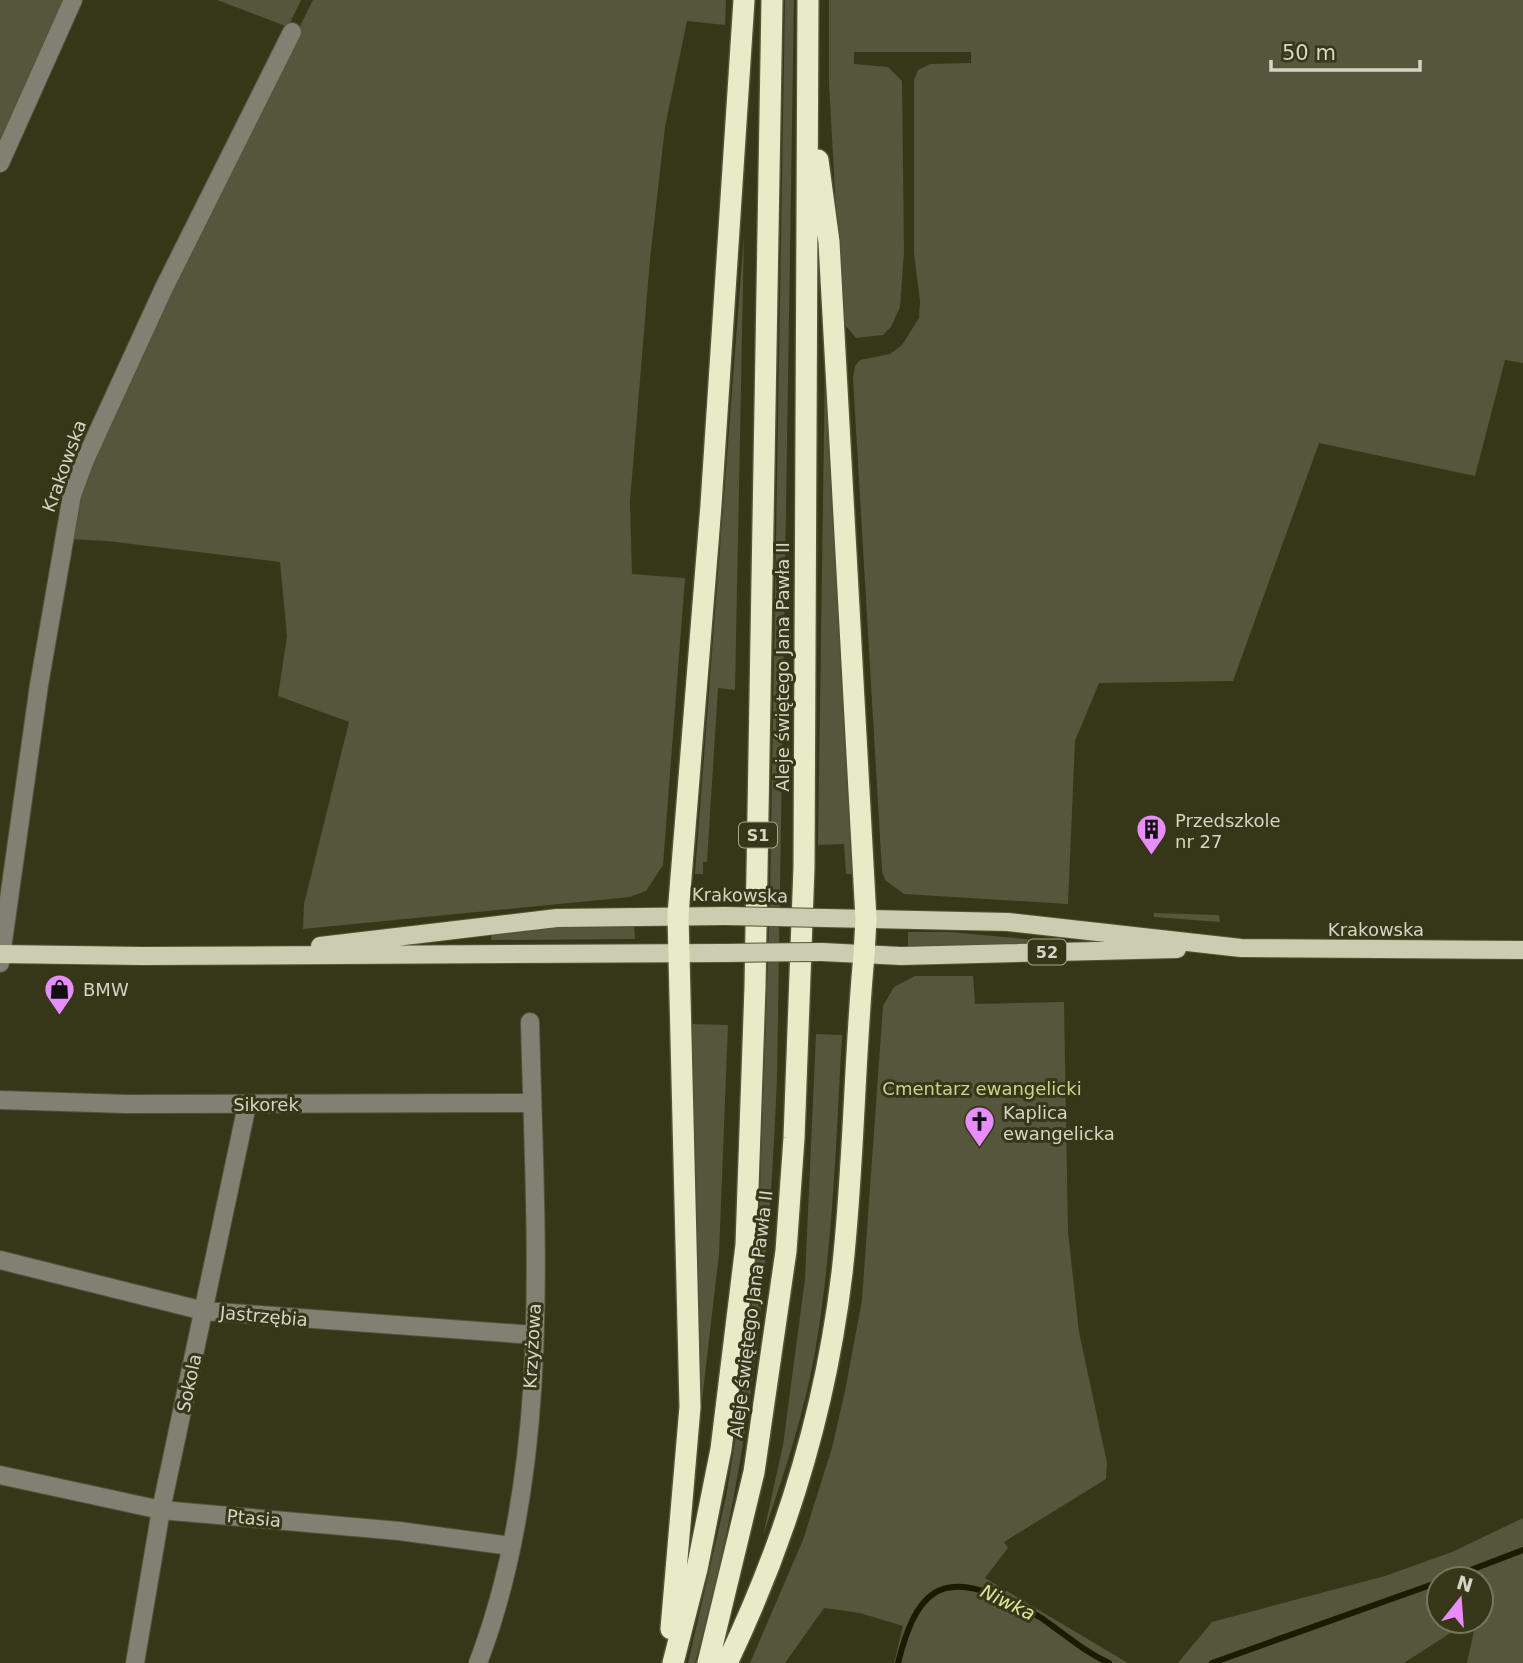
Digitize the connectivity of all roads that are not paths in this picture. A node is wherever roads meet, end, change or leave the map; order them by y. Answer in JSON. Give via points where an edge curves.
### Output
{"nodes":[{"id":1,"x":73,"y":0,"type":"edge"},
{"id":2,"x":744,"y":0,"type":"edge"},
{"id":3,"x":772,"y":0,"type":"edge"},
{"id":4,"x":808,"y":0,"type":"edge"},
{"id":5,"x":292,"y":32,"type":"dead end"},
{"id":6,"x":807,"y":74,"type":"junction"},
{"id":7,"x":0,"y":163,"type":"edge"},
{"id":8,"x":678,"y":915,"type":"junction"},
{"id":9,"x":866,"y":919,"type":"junction"},
{"id":10,"x":1230,"y":947,"type":"junction"},
{"id":11,"x":1523,"y":950,"type":"edge"},
{"id":12,"x":676,"y":953,"type":"junction"},
{"id":13,"x":250,"y":955,"type":"junction"},
{"id":14,"x":864,"y":955,"type":"junction"},
{"id":15,"x":0,"y":957,"type":"edge"},
{"id":16,"x":530,"y":1022,"type":"dead end"},
{"id":17,"x":0,"y":1100,"type":"edge"},
{"id":18,"x":532,"y":1102,"type":"junction"},
{"id":19,"x":247,"y":1105,"type":"junction"},
{"id":20,"x":0,"y":1260,"type":"edge"},
{"id":21,"x":204,"y":1311,"type":"junction"},
{"id":22,"x":534,"y":1335,"type":"junction"},
{"id":23,"x":0,"y":1475,"type":"edge"},
{"id":24,"x":161,"y":1510,"type":"junction"},
{"id":25,"x":511,"y":1546,"type":"junction"},
{"id":26,"x":135,"y":1663,"type":"edge"},
{"id":27,"x":478,"y":1663,"type":"edge"},
{"id":28,"x":667,"y":1663,"type":"edge"},
{"id":29,"x":673,"y":1663,"type":"edge"},
{"id":30,"x":708,"y":1663,"type":"edge"},
{"id":31,"x":727,"y":1663,"type":"edge"}],
"edges":[{"from":1,"to":7,"type":"street"},
{"from":2,"to":8,"type":"highway"},
{"from":3,"to":29,"type":"highway","name":"Aleje świętego Jana Pawła II","number":"S1","via":[[755,987],[746,1245],[720,1449]]},
{"from":4,"to":6,"type":"highway","name":"Aleje świętego Jana Pawła II"},
{"from":5,"to":15,"type":"street","name":"Krakowska","via":[[158,301],[72,495]]},
{"from":6,"to":9,"type":"highway","via":[[828,242]]},
{"from":6,"to":30,"type":"highway","name":"Aleje świętego Jana Pawła II","via":[[804,853],[794,1138],[786,1251],[754,1472]]},
{"from":8,"to":9,"type":"main road","name":"Krakowska","number":"52","bridge":true},
{"from":8,"to":12,"type":"highway"},
{"from":8,"to":13,"type":"main road","name":"Krakowska","number":"52","via":[[557,918]]},
{"from":9,"to":10,"type":"main road","name":"Krakowska","number":"52","via":[[1008,922]]},
{"from":9,"to":14,"type":"highway"},
{"from":10,"to":11,"type":"main road","name":"Krakowska","number":"52"},
{"from":10,"to":14,"type":"main road","name":"Krakowska","number":"52"},
{"from":12,"to":13,"type":"main road","name":"Krakowska","number":"52"},
{"from":12,"to":14,"type":"main road","name":"Krakowska","number":"52","bridge":true},
{"from":12,"to":28,"type":"highway","via":[[690,1407]]},
{"from":13,"to":15,"type":"main road","name":"Krakowska","number":"52"},
{"from":14,"to":31,"type":"highway","via":[[842,1271],[824,1380],[792,1500]]},
{"from":16,"to":18,"type":"street","name":"Krzyżowa"},
{"from":17,"to":19,"type":"street","name":"Sikorek"},
{"from":18,"to":19,"type":"street","name":"Sikorek"},
{"from":18,"to":22,"type":"street","name":"Krzyżowa"},
{"from":19,"to":21,"type":"street","name":"Sokola"},
{"from":20,"to":21,"type":"street","name":"Jastrzębia"},
{"from":21,"to":22,"type":"street","name":"Jastrzębia"},
{"from":21,"to":24,"type":"street","name":"Sokola"},
{"from":22,"to":25,"type":"street","name":"Krzyżowa","via":[[523,1477]]},
{"from":23,"to":24,"type":"street","name":"Ptasia"},
{"from":24,"to":25,"type":"street","name":"Ptasia"},
{"from":24,"to":26,"type":"street","name":"Sokola"},
{"from":25,"to":27,"type":"street","name":"Krzyżowa"}]}
